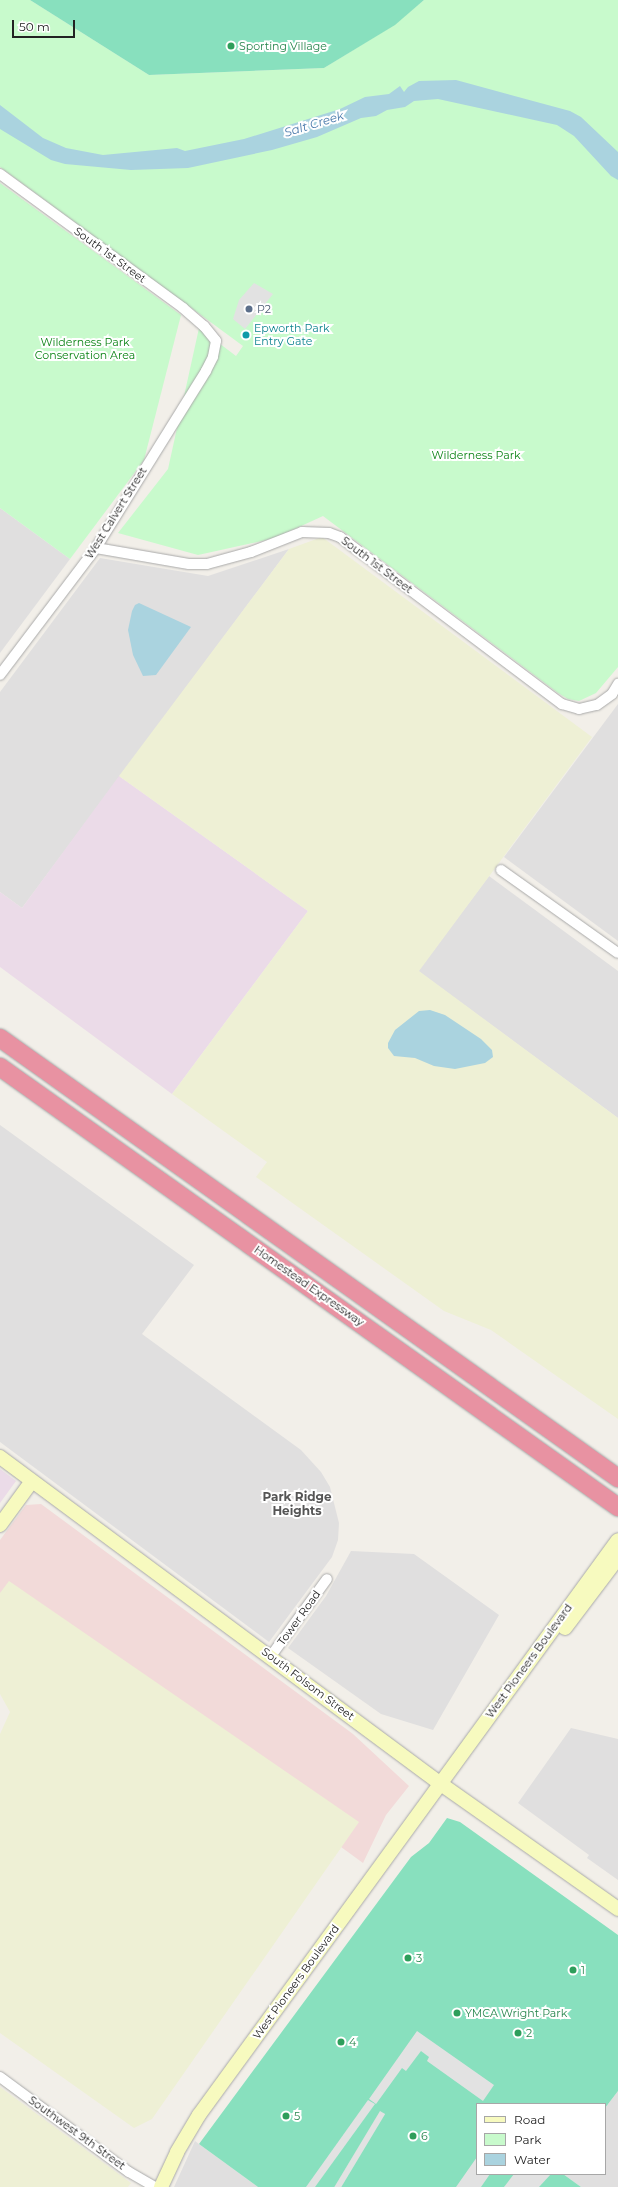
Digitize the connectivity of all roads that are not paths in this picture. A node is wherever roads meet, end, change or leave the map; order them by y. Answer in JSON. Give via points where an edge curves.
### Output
{"nodes":[{"id":1,"x":0,"y":174,"type":"edge"},
{"id":2,"x":216,"y":341,"type":"joint"},
{"id":3,"x":96,"y":548,"type":"junction"},
{"id":4,"x":0,"y":675,"type":"edge"},
{"id":5,"x":618,"y":684,"type":"edge"},
{"id":6,"x":501,"y":870,"type":"dead end"},
{"id":7,"x":618,"y":953,"type":"edge"},
{"id":8,"x":0,"y":1038,"type":"edge"},
{"id":9,"x":0,"y":1067,"type":"edge"},
{"id":10,"x":0,"y":1457,"type":"edge"},
{"id":11,"x":618,"y":1478,"type":"edge"},
{"id":12,"x":32,"y":1481,"type":"junction"},
{"id":13,"x":618,"y":1507,"type":"edge"},
{"id":14,"x":0,"y":1525,"type":"edge"},
{"id":15,"x":618,"y":1540,"type":"edge"},
{"id":16,"x":618,"y":1558,"type":"edge"},
{"id":17,"x":327,"y":1579,"type":"dead end"},
{"id":18,"x":271,"y":1656,"type":"junction"},
{"id":19,"x":441,"y":1784,"type":"junction"},
{"id":20,"x":618,"y":1909,"type":"edge"},
{"id":21,"x":0,"y":2077,"type":"edge"},
{"id":22,"x":155,"y":2187,"type":"edge"},
{"id":23,"x":161,"y":2187,"type":"edge"}],
"edges":[{"from":1,"to":2,"type":"street","name":"South 1st Street","via":[[183,308],[204,326]]},
{"from":2,"to":3,"type":"street","name":"West Calvert Street","via":[[213,357],[206,371]]},
{"from":3,"to":4,"type":"street","name":"West Calvert Street"},
{"from":3,"to":5,"type":"street","name":"South 1st Street","via":[[189,564],[207,564],[251,552],[302,532],[329,533],[340,537],[562,704],[579,709],[597,705],[612,694]]},
{"from":6,"to":7,"type":"street"},
{"from":8,"to":11,"type":"highway","name":"Homestead Expressway"},
{"from":9,"to":13,"type":"highway","name":"Homestead Expressway"},
{"from":10,"to":12,"type":"main road","name":"South Folsom Street"},
{"from":12,"to":14,"type":"main road"},
{"from":12,"to":18,"type":"main road","name":"South Folsom Street"},
{"from":15,"to":19,"type":"main road","name":"West Pioneers Boulevard"},
{"from":16,"to":19,"type":"main road","name":"West Pioneers Boulevard"},
{"from":17,"to":18,"type":"street","name":"Tower Road"},
{"from":18,"to":19,"type":"main road","name":"South Folsom Street"},
{"from":19,"to":20,"type":"main road","name":"South Folsom Street"},
{"from":19,"to":23,"type":"main road","name":"West Pioneers Boulevard","via":[[199,2115],[177,2152]]},
{"from":21,"to":22,"type":"street","name":"Southwest 9th Street","via":[[129,2172]]}]}
